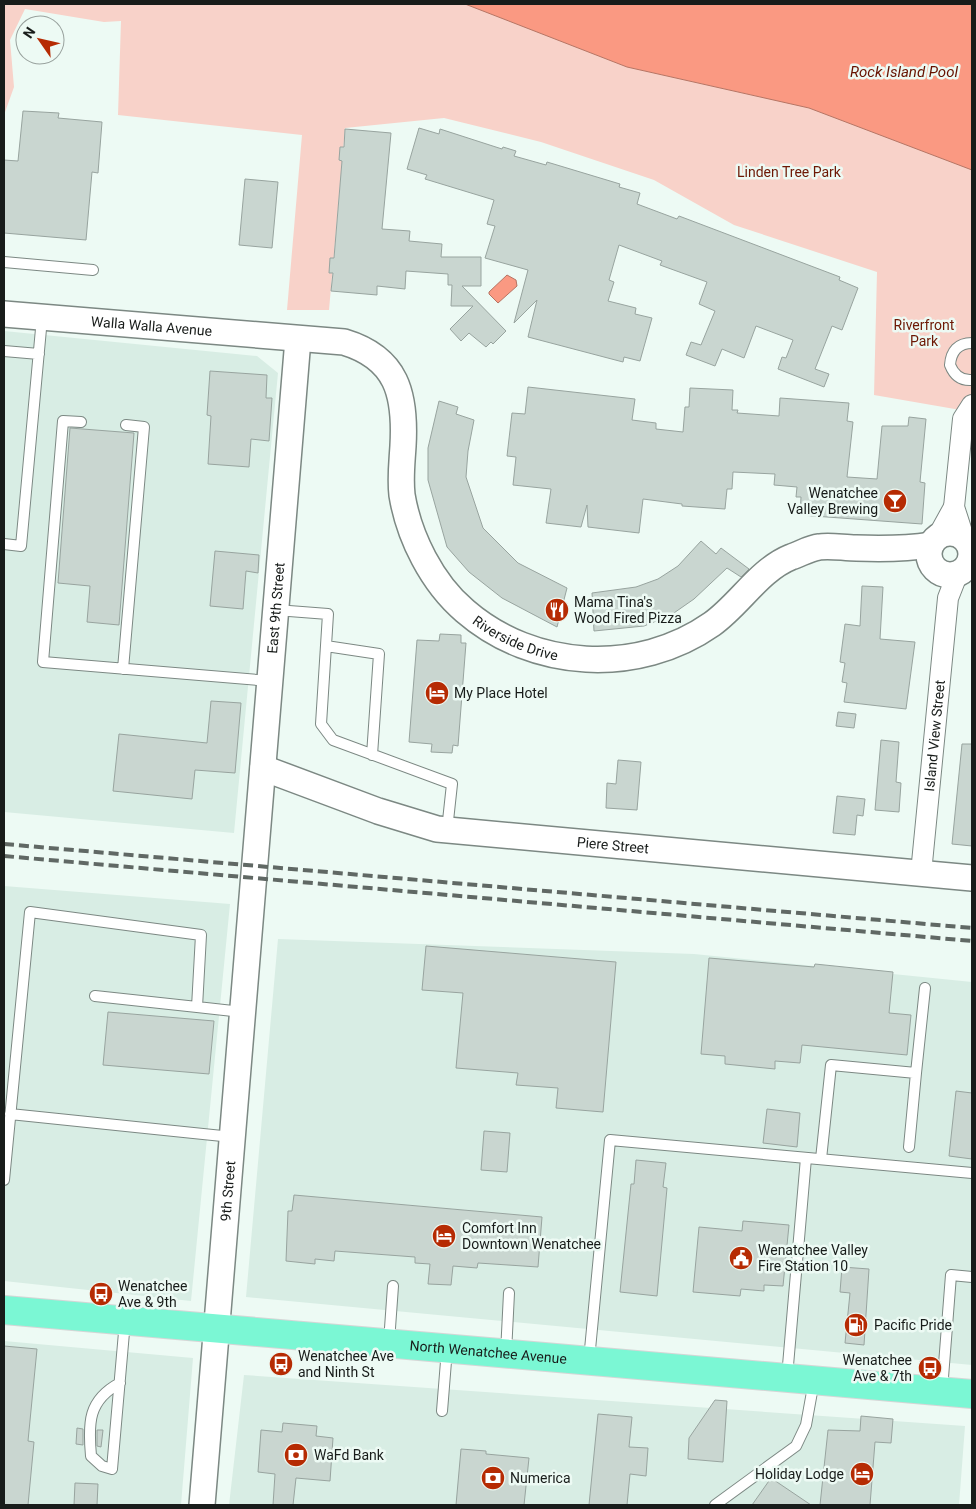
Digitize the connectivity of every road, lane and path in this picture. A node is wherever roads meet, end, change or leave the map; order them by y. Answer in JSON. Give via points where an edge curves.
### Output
{"nodes":[{"id":1,"x":4,"y":262,"type":"edge"},
{"id":2,"x":93,"y":270,"type":"dead end"},
{"id":3,"x":4,"y":314,"type":"edge"},
{"id":4,"x":42,"y":317,"type":"junction"},
{"id":5,"x":298,"y":338,"type":"junction"},
{"id":6,"x":972,"y":343,"type":"edge"},
{"id":7,"x":4,"y":351,"type":"edge"},
{"id":8,"x":39,"y":354,"type":"junction"},
{"id":9,"x":972,"y":380,"type":"edge"},
{"id":10,"x":972,"y":405,"type":"edge"},
{"id":11,"x":81,"y":422,"type":"dead end"},
{"id":12,"x":126,"y":425,"type":"dead end"},
{"id":13,"x":4,"y":544,"type":"edge"},
{"id":14,"x":955,"y":556,"type":"edge"},
{"id":15,"x":276,"y":610,"type":"junction"},
{"id":16,"x":326,"y":646,"type":"junction"},
{"id":17,"x":123,"y":669,"type":"junction"},
{"id":18,"x":270,"y":681,"type":"junction"},
{"id":19,"x":372,"y":754,"type":"junction"},
{"id":20,"x":263,"y":768,"type":"junction"},
{"id":21,"x":447,"y":830,"type":"junction"},
{"id":22,"x":921,"y":874,"type":"junction"},
{"id":23,"x":254,"y":878,"type":"joint"},
{"id":24,"x":972,"y":878,"type":"edge"},
{"id":25,"x":925,"y":988,"type":"dead end"},
{"id":26,"x":95,"y":996,"type":"dead end"},
{"id":27,"x":197,"y":1007,"type":"junction"},
{"id":28,"x":243,"y":1012,"type":"junction"},
{"id":29,"x":916,"y":1074,"type":"junction"},
{"id":30,"x":10,"y":1114,"type":"junction"},
{"id":31,"x":232,"y":1137,"type":"junction"},
{"id":32,"x":909,"y":1147,"type":"dead end"},
{"id":33,"x":806,"y":1158,"type":"junction"},
{"id":34,"x":821,"y":1159,"type":"junction"},
{"id":35,"x":972,"y":1173,"type":"edge"},
{"id":36,"x":4,"y":1180,"type":"edge"},
{"id":37,"x":972,"y":1277,"type":"edge"},
{"id":38,"x":393,"y":1286,"type":"dead end"},
{"id":39,"x":509,"y":1293,"type":"dead end"},
{"id":40,"x":4,"y":1310,"type":"edge"},
{"id":41,"x":125,"y":1320,"type":"junction"},
{"id":42,"x":216,"y":1328,"type":"junction"},
{"id":43,"x":388,"y":1343,"type":"junction"},
{"id":44,"x":447,"y":1348,"type":"junction"},
{"id":45,"x":506,"y":1354,"type":"junction"},
{"id":46,"x":589,"y":1360,"type":"junction"},
{"id":47,"x":787,"y":1378,"type":"junction"},
{"id":48,"x":814,"y":1380,"type":"junction"},
{"id":49,"x":120,"y":1383,"type":"junction"},
{"id":50,"x":942,"y":1392,"type":"junction"},
{"id":51,"x":972,"y":1394,"type":"edge"},
{"id":52,"x":442,"y":1411,"type":"dead end"},
{"id":53,"x":202,"y":1505,"type":"edge"},
{"id":54,"x":715,"y":1505,"type":"edge"}],
"edges":[{"from":1,"to":2,"type":"lane"},
{"from":3,"to":4,"type":"street","name":"Walla Walla Avenue"},
{"from":4,"to":5,"type":"street","name":"Walla Walla Avenue"},
{"from":4,"to":8,"type":"lane"},
{"from":5,"to":14,"type":"street","name":"Riverside Drive","via":[[344,342],[361,347],[376,356],[388,370],[398,383],[402,401],[402,495],[409,524],[425,560],[465,611],[521,646],[546,655],[608,659],[644,655],[686,640],[713,623],[765,574],[788,558],[818,547]]},
{"from":5,"to":15,"type":"street","name":"East 9th Street"},
{"from":6,"to":9,"type":"lane","via":[[958,347],[950,365],[962,380]]},
{"from":7,"to":8,"type":"lane"},
{"from":8,"to":13,"type":"lane","via":[[21,546]]},
{"from":10,"to":14,"type":"street","name":"Island View Street","via":[[963,419],[954,507]]},
{"from":11,"to":17,"type":"lane","via":[[63,421],[42,662]]},
{"from":12,"to":17,"type":"lane","via":[[144,426]]},
{"from":14,"to":22,"type":"street","name":"Island View Street"},
{"from":15,"to":16,"type":"lane","via":[[328,614]]},
{"from":15,"to":18,"type":"street","name":"East 9th Street"},
{"from":16,"to":19,"type":"lane","via":[[321,724],[333,740]]},
{"from":16,"to":19,"type":"lane","via":[[379,654]]},
{"from":17,"to":18,"type":"lane"},
{"from":18,"to":20,"type":"street","name":"East 9th Street"},
{"from":19,"to":21,"type":"lane","via":[[452,784]]},
{"from":20,"to":21,"type":"street","name":"Piere Street","via":[[406,821]]},
{"from":20,"to":23,"type":"street","name":"East 9th Street"},
{"from":21,"to":22,"type":"street","name":"Piere Street"},
{"from":22,"to":24,"type":"street","name":"Piere Street"},
{"from":23,"to":28,"type":"street","name":"9th Street"},
{"from":25,"to":29,"type":"lane"},
{"from":26,"to":27,"type":"lane"},
{"from":27,"to":28,"type":"lane"},
{"from":27,"to":30,"type":"lane","via":[[201,935],[30,912]]},
{"from":28,"to":31,"type":"street","name":"9th Street"},
{"from":29,"to":32,"type":"lane"},
{"from":29,"to":34,"type":"lane","via":[[831,1065]]},
{"from":30,"to":31,"type":"lane"},
{"from":30,"to":36,"type":"lane"},
{"from":31,"to":42,"type":"street","name":"9th Street"},
{"from":33,"to":34,"type":"lane"},
{"from":33,"to":46,"type":"lane","via":[[610,1140]]},
{"from":33,"to":47,"type":"lane"},
{"from":34,"to":35,"type":"lane"},
{"from":37,"to":50,"type":"lane","via":[[951,1275]]},
{"from":38,"to":43,"type":"lane"},
{"from":39,"to":45,"type":"lane"},
{"from":40,"to":41,"type":"main road","name":"North Wenatchee Avenue"},
{"from":41,"to":42,"type":"main road","name":"North Wenatchee Avenue"},
{"from":41,"to":49,"type":"lane"},
{"from":42,"to":43,"type":"main road","name":"North Wenatchee Avenue"},
{"from":42,"to":53,"type":"street","name":"9th Street"},
{"from":43,"to":44,"type":"main road","name":"North Wenatchee Avenue"},
{"from":44,"to":45,"type":"main road","name":"North Wenatchee Avenue"},
{"from":44,"to":52,"type":"lane"},
{"from":45,"to":46,"type":"main road","name":"North Wenatchee Avenue"},
{"from":46,"to":47,"type":"main road","name":"North Wenatchee Avenue"},
{"from":47,"to":48,"type":"main road","name":"North Wenatchee Avenue"},
{"from":48,"to":50,"type":"main road","name":"North Wenatchee Avenue"},
{"from":48,"to":54,"type":"lane","via":[[806,1425],[796,1446]]},
{"from":49,"to":49,"type":"lane","via":[[112,1469],[102,1466],[91,1456],[89,1431],[96,1404],[104,1392]]},
{"from":50,"to":51,"type":"main road","name":"North Wenatchee Avenue"}]}
